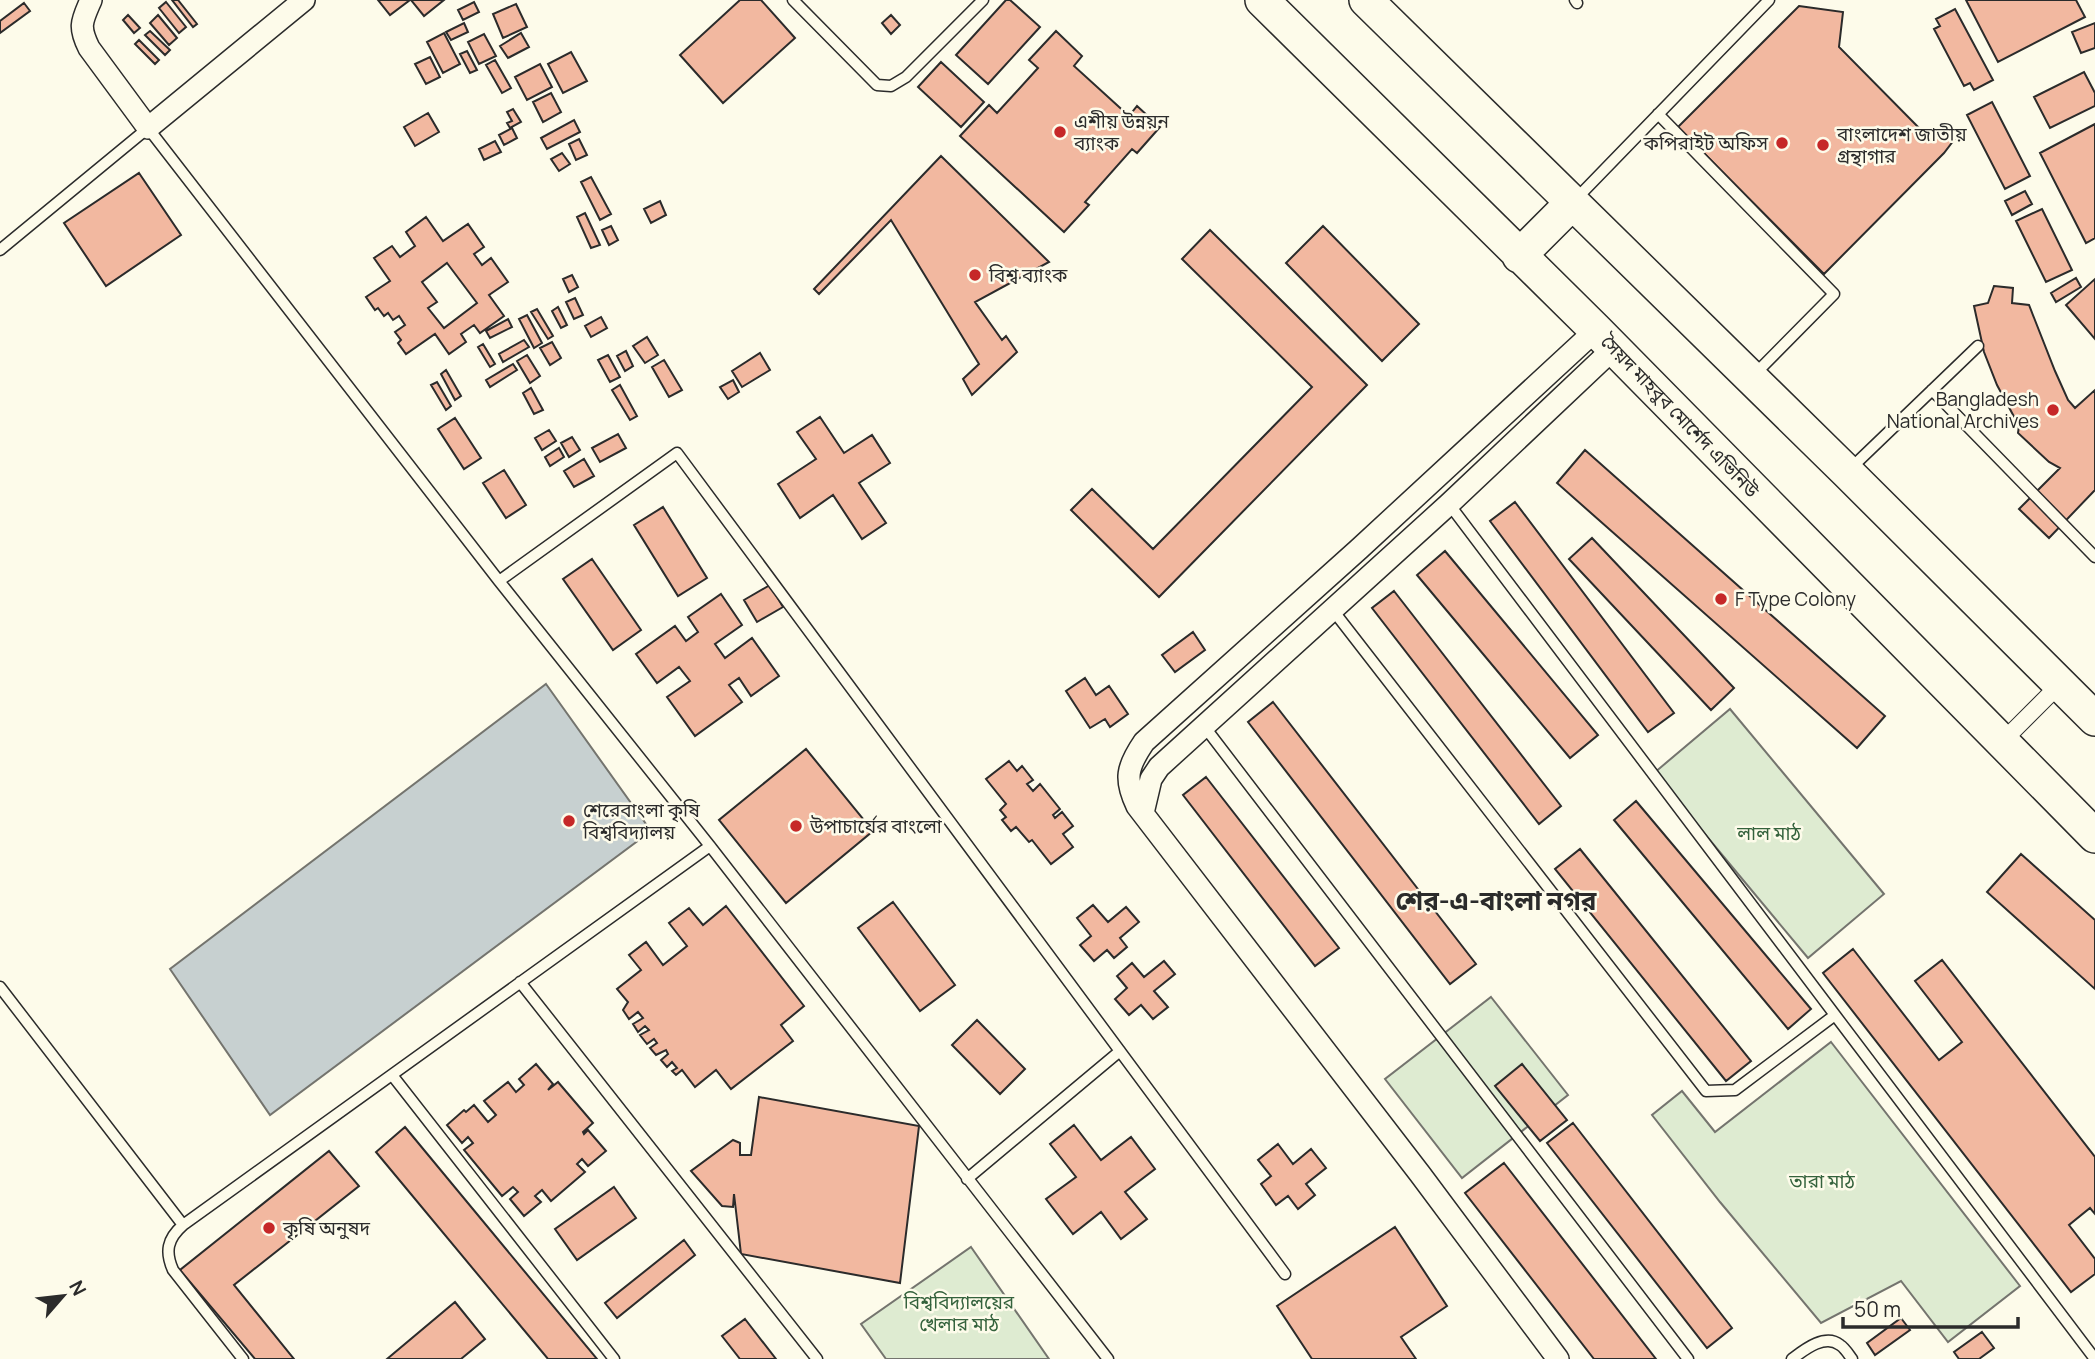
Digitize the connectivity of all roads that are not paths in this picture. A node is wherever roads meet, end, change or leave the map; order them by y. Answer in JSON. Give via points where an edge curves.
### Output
{"nodes":[{"id":1,"x":91,"y":0,"type":"edge"},
{"id":2,"x":304,"y":0,"type":"edge"},
{"id":3,"x":793,"y":0,"type":"edge"},
{"id":4,"x":983,"y":0,"type":"edge"},
{"id":5,"x":1262,"y":0,"type":"edge"},
{"id":6,"x":1366,"y":0,"type":"edge"},
{"id":7,"x":1769,"y":0,"type":"edge"},
{"id":8,"x":1658,"y":114,"type":"junction"},
{"id":9,"x":148,"y":128,"type":"junction"},
{"id":10,"x":1572,"y":203,"type":"junction"},
{"id":11,"x":0,"y":250,"type":"edge"},
{"id":12,"x":1519,"y":256,"type":"junction"},
{"id":13,"x":1605,"y":340,"type":"junction"},
{"id":14,"x":1978,"y":346,"type":"dead end"},
{"id":15,"x":1751,"y":378,"type":"junction"},
{"id":16,"x":1932,"y":390,"type":"junction"},
{"id":17,"x":1847,"y":472,"type":"junction"},
{"id":18,"x":1449,"y":504,"type":"junction"},
{"id":19,"x":1359,"y":549,"type":"junction"},
{"id":20,"x":2095,"y":557,"type":"edge"},
{"id":21,"x":1377,"y":568,"type":"junction"},
{"id":22,"x":499,"y":581,"type":"junction"},
{"id":23,"x":1332,"y":609,"type":"junction"},
{"id":24,"x":2060,"y":684,"type":"junction"},
{"id":25,"x":2095,"y":719,"type":"edge"},
{"id":26,"x":1204,"y":726,"type":"junction"},
{"id":27,"x":2001,"y":743,"type":"junction"},
{"id":28,"x":1143,"y":813,"type":"junction"},
{"id":29,"x":2095,"y":836,"type":"edge"},
{"id":30,"x":710,"y":846,"type":"junction"},
{"id":31,"x":520,"y":982,"type":"junction"},
{"id":32,"x":0,"y":987,"type":"edge"},
{"id":33,"x":1835,"y":1015,"type":"junction"},
{"id":34,"x":1120,"y":1051,"type":"junction"},
{"id":35,"x":392,"y":1075,"type":"junction"},
{"id":36,"x":967,"y":1179,"type":"junction"},
{"id":37,"x":183,"y":1225,"type":"junction"},
{"id":38,"x":1285,"y":1274,"type":"dead end"},
{"id":39,"x":243,"y":1359,"type":"edge"},
{"id":40,"x":614,"y":1359,"type":"edge"},
{"id":41,"x":817,"y":1359,"type":"edge"},
{"id":42,"x":1108,"y":1359,"type":"edge"},
{"id":43,"x":1558,"y":1359,"type":"edge"},
{"id":44,"x":1688,"y":1359,"type":"edge"},
{"id":45,"x":1792,"y":1359,"type":"edge"},
{"id":46,"x":1852,"y":1359,"type":"edge"},
{"id":47,"x":2095,"y":1359,"type":"edge"}],
"edges":[{"from":1,"to":9,"type":"street","via":[[81,23],[83,36]]},
{"from":2,"to":9,"type":"street"},
{"from":3,"to":4,"type":"lane","via":[[877,85],[891,86],[906,77]]},
{"from":5,"to":12,"type":"main road","name":"সৈয়দ মাহবুব মোর্শেদ এভিনিউ"},
{"from":6,"to":10,"type":"main road"},
{"from":7,"to":8,"type":"lane"},
{"from":8,"to":10,"type":"lane"},
{"from":8,"to":15,"type":"lane","via":[[1833,294]]},
{"from":9,"to":11,"type":"lane"},
{"from":9,"to":22,"type":"lane"},
{"from":10,"to":12,"type":"main road"},
{"from":10,"to":15,"type":"main road"},
{"from":12,"to":13,"type":"main road","name":"সৈয়দ মাহবুব মোর্শেদ এভিনিউ"},
{"from":13,"to":18,"type":"street"},
{"from":13,"to":19,"type":"street"},
{"from":13,"to":27,"type":"main road","name":"সৈয়দ মাহবুব মোর্শেদ এভিনিউ"},
{"from":14,"to":16,"type":"lane"},
{"from":15,"to":17,"type":"main road"},
{"from":16,"to":17,"type":"lane"},
{"from":16,"to":20,"type":"lane"},
{"from":17,"to":24,"type":"main road"},
{"from":18,"to":21,"type":"street"},
{"from":18,"to":33,"type":"lane"},
{"from":19,"to":21,"type":"street"},
{"from":19,"to":28,"type":"street","via":[[1144,742],[1129,768],[1129,789]]},
{"from":21,"to":23,"type":"street"},
{"from":22,"to":30,"type":"lane"},
{"from":22,"to":34,"type":"lane","via":[[677,453]]},
{"from":23,"to":26,"type":"street"},
{"from":23,"to":33,"type":"lane","via":[[1706,1091],[1735,1090]]},
{"from":24,"to":25,"type":"main road"},
{"from":24,"to":27,"type":"street"},
{"from":26,"to":28,"type":"street","via":[[1159,767],[1151,779]]},
{"from":26,"to":44,"type":"lane"},
{"from":27,"to":29,"type":"main road","name":"সৈয়দ মাহবুব মোর্শেদ এভিনিউ"},
{"from":28,"to":43,"type":"street"},
{"from":30,"to":31,"type":"lane"},
{"from":30,"to":36,"type":"lane"},
{"from":31,"to":35,"type":"lane"},
{"from":31,"to":41,"type":"lane"},
{"from":32,"to":37,"type":"lane"},
{"from":33,"to":47,"type":"lane"},
{"from":34,"to":36,"type":"lane"},
{"from":34,"to":38,"type":"lane"},
{"from":35,"to":37,"type":"lane"},
{"from":35,"to":40,"type":"lane"},
{"from":36,"to":42,"type":"lane"},
{"from":37,"to":39,"type":"lane","via":[[168,1243],[173,1270]]},
{"from":45,"to":46,"type":"lane","via":[[1809,1345],[1828,1341],[1839,1344]]}]}
